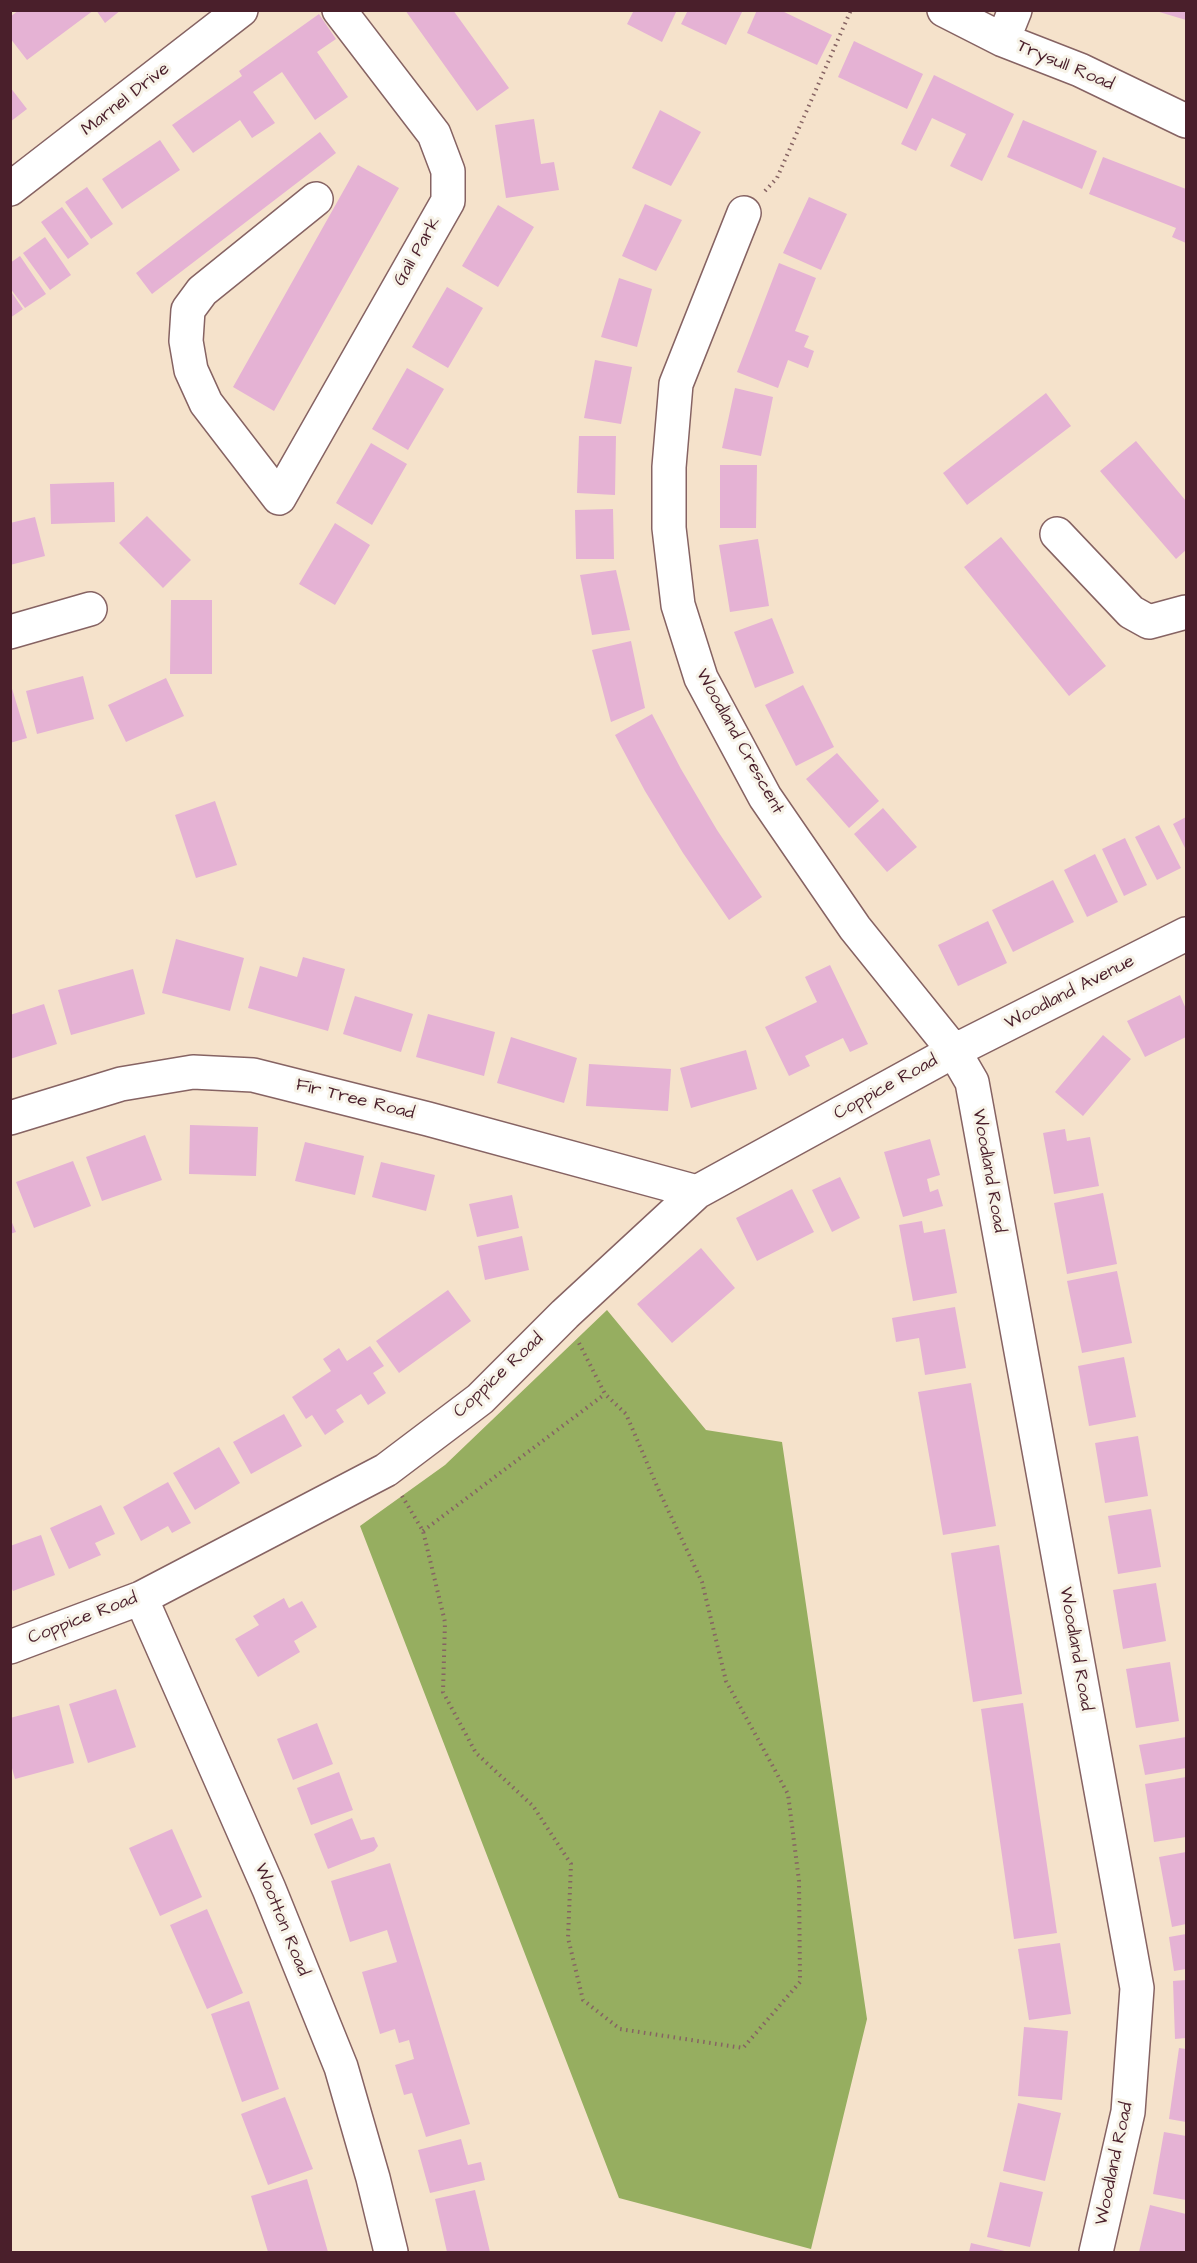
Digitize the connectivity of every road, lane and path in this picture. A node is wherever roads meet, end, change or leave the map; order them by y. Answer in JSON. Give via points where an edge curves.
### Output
{"nodes":[{"id":1,"x":241,"y":10,"type":"edge"},
{"id":2,"x":339,"y":10,"type":"edge"},
{"id":3,"x":851,"y":10,"type":"edge"},
{"id":4,"x":944,"y":10,"type":"edge"},
{"id":5,"x":1009,"y":25,"type":"edge"},
{"id":6,"x":1186,"y":121,"type":"edge"},
{"id":7,"x":10,"y":189,"type":"edge"},
{"id":8,"x":316,"y":199,"type":"dead end"},
{"id":9,"x":744,"y":213,"type":"joint"},
{"id":10,"x":1057,"y":534,"type":"dead end"},
{"id":11,"x":90,"y":609,"type":"dead end"},
{"id":12,"x":1186,"y":612,"type":"edge"},
{"id":13,"x":10,"y":632,"type":"edge"},
{"id":14,"x":1186,"y":934,"type":"edge"},
{"id":15,"x":954,"y":1051,"type":"junction"},
{"id":16,"x":10,"y":1118,"type":"edge"},
{"id":17,"x":697,"y":1192,"type":"junction"},
{"id":18,"x":565,"y":1314,"type":"junction"},
{"id":19,"x":605,"y":1394,"type":"junction"},
{"id":20,"x":386,"y":1470,"type":"junction"},
{"id":21,"x":423,"y":1530,"type":"junction"},
{"id":22,"x":141,"y":1598,"type":"junction"},
{"id":23,"x":10,"y":1647,"type":"edge"},
{"id":24,"x":391,"y":2253,"type":"edge"},
{"id":25,"x":1096,"y":2253,"type":"edge"}],
"edges":[{"from":1,"to":7,"type":"street","name":"Marnel Drive"},
{"from":2,"to":8,"type":"street","name":"Gail Park","via":[[434,134],[448,171],[448,201],[279,498],[206,404],[191,370],[186,341],[188,310],[202,291]]},
{"from":3,"to":9,"type":"path","via":[[777,178]]},
{"from":4,"to":5,"type":"street","name":"Trysull Road"},
{"from":5,"to":6,"type":"street","name":"Trysull Road","via":[[1080,70]]},
{"from":9,"to":15,"type":"street","name":"Woodland Crescent","via":[[676,384],[669,528],[678,604],[700,678],[765,796],[855,928]]},
{"from":10,"to":12,"type":"street","via":[[1131,612],[1149,622]]},
{"from":11,"to":13,"type":"street"},
{"from":14,"to":15,"type":"street","name":"Woodland Avenue"},
{"from":15,"to":17,"type":"street","name":"Coppice Road"},
{"from":15,"to":25,"type":"street","name":"Woodland Road","via":[[972,1082],[1137,1988],[1128,2112]]},
{"from":16,"to":17,"type":"street","name":"Fir Tree Road","via":[[121,1084],[193,1072],[253,1075]]},
{"from":17,"to":18,"type":"street","name":"Coppice Road"},
{"from":18,"to":19,"type":"path"},
{"from":18,"to":20,"type":"street","name":"Coppice Road","via":[[480,1399]]},
{"from":19,"to":21,"type":"path"},
{"from":19,"to":21,"type":"path","via":[[626,1414],[702,1582],[726,1681],[788,1794],[799,1881],[800,1982],[743,2048],[620,2029],[583,2000],[568,1938],[571,1864],[533,1806],[476,1753],[443,1692],[445,1622]]},
{"from":20,"to":21,"type":"path"},
{"from":20,"to":22,"type":"street","name":"Coppice Road"},
{"from":22,"to":23,"type":"street","name":"Coppice Road"},
{"from":22,"to":24,"type":"street","name":"Wootton Road","via":[[269,1889],[340,2067]]}]}
